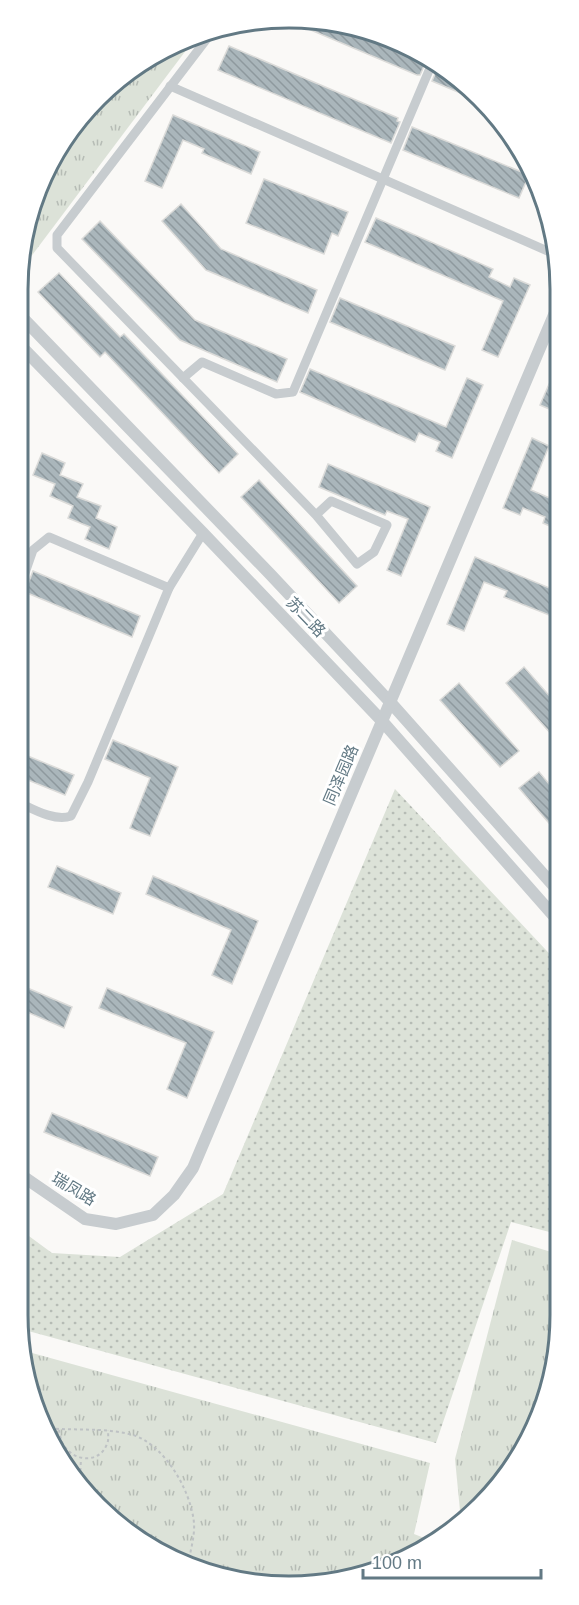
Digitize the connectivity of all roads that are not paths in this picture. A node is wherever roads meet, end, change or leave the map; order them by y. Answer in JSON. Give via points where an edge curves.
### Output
{"nodes":[{"id":1,"x":204,"y":43,"type":"edge"},
{"id":2,"x":430,"y":69,"type":"edge"},
{"id":3,"x":170,"y":86,"type":"junction"},
{"id":4,"x":383,"y":179,"type":"junction"},
{"id":5,"x":547,"y":251,"type":"edge"},
{"id":6,"x":28,"y":323,"type":"edge"},
{"id":7,"x":550,"y":324,"type":"edge"},
{"id":8,"x":28,"y":353,"type":"edge"},
{"id":9,"x":183,"y":378,"type":"junction"},
{"id":10,"x":316,"y":515,"type":"junction"},
{"id":11,"x":204,"y":533,"type":"junction"},
{"id":12,"x":28,"y":564,"type":"edge"},
{"id":13,"x":169,"y":588,"type":"junction"},
{"id":14,"x":391,"y":703,"type":"junction"},
{"id":15,"x":382,"y":721,"type":"junction"},
{"id":16,"x":28,"y":807,"type":"edge"},
{"id":17,"x":550,"y":882,"type":"edge"},
{"id":18,"x":550,"y":912,"type":"edge"},
{"id":19,"x":28,"y":1180,"type":"edge"},
{"id":20,"x":116,"y":1224,"type":"joint"}],
"edges":[{"from":1,"to":3,"type":"street"},
{"from":2,"to":4,"type":"street"},
{"from":3,"to":4,"type":"street"},
{"from":3,"to":9,"type":"street","via":[[57,236],[57,248]]},
{"from":4,"to":5,"type":"street"},
{"from":4,"to":9,"type":"street","via":[[293,392],[276,394],[202,362]]},
{"from":6,"to":14,"type":"street","name":"苏二路"},
{"from":7,"to":14,"type":"street","name":"同泽园路"},
{"from":8,"to":11,"type":"street","name":"苏二路"},
{"from":9,"to":10,"type":"street"},
{"from":10,"to":10,"type":"street","via":[[331,501],[387,525],[374,552],[357,564]]},
{"from":11,"to":13,"type":"street"},
{"from":11,"to":15,"type":"street","name":"苏二路"},
{"from":12,"to":13,"type":"street","via":[[33,550],[49,537]]},
{"from":13,"to":16,"type":"street","via":[[71,816],[64,819]]},
{"from":14,"to":15,"type":"street","name":"同泽园路"},
{"from":14,"to":17,"type":"street","name":"苏二路"},
{"from":15,"to":18,"type":"street","name":"苏二路"},
{"from":15,"to":20,"type":"street","name":"同泽园路","via":[[193,1168],[174,1195],[153,1215]]},
{"from":19,"to":20,"type":"street","name":"瑞凤路","via":[[85,1219]]}]}
